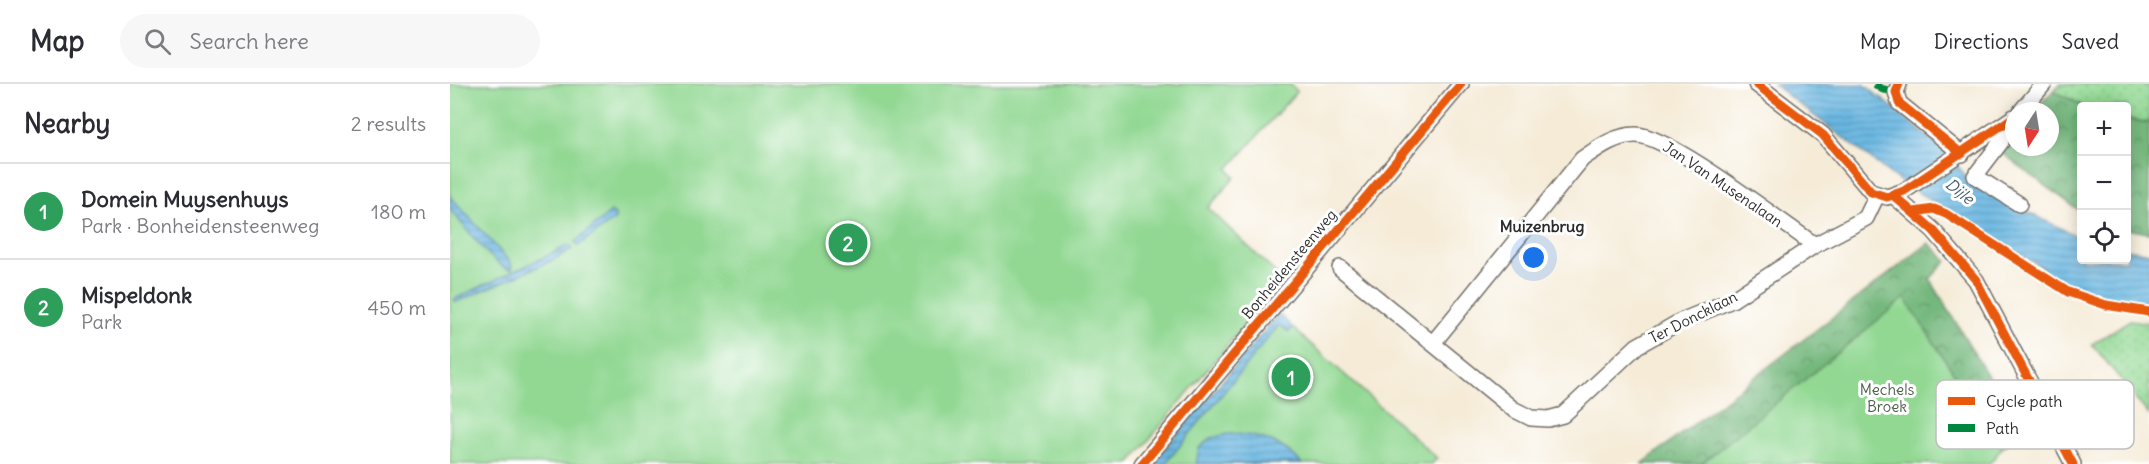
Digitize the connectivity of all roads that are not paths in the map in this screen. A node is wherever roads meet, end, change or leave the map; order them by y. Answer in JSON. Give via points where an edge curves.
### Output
{"nodes":[{"id":1,"x":1461,"y":84,"type":"edge"},
{"id":2,"x":1756,"y":84,"type":"edge"},
{"id":3,"x":1899,"y":84,"type":"edge"},
{"id":4,"x":2044,"y":84,"type":"edge"},
{"id":5,"x":2029,"y":102,"type":"edge"},
{"id":6,"x":2005,"y":125,"type":"edge"},
{"id":7,"x":2005,"y":132,"type":"edge"},
{"id":8,"x":1960,"y":155,"type":"junction"},
{"id":9,"x":1899,"y":194,"type":"junction"},
{"id":10,"x":1877,"y":195,"type":"junction"},
{"id":11,"x":2019,"y":204,"type":"dead end"},
{"id":12,"x":1815,"y":245,"type":"junction"},
{"id":13,"x":1340,"y":268,"type":"dead end"},
{"id":14,"x":1433,"y":343,"type":"junction"},
{"id":15,"x":2030,"y":380,"type":"edge"},
{"id":16,"x":2065,"y":449,"type":"edge"},
{"id":17,"x":1142,"y":464,"type":"edge"},
{"id":18,"x":2073,"y":464,"type":"edge"}],
"edges":[{"from":1,"to":17,"type":"street","name":"Bonheidensteenweg"},
{"from":2,"to":10,"type":"street","via":[[1823,135]]},
{"from":3,"to":8,"type":"street","via":[[1899,103]]},
{"from":4,"to":5,"type":"street"},
{"from":6,"to":8,"type":"street"},
{"from":7,"to":11,"type":"street","via":[[1975,176]]},
{"from":8,"to":9,"type":"street"},
{"from":9,"to":10,"type":"street"},
{"from":9,"to":15,"type":"street","via":[[1985,294]]},
{"from":10,"to":12,"type":"street","name":"Ter Doncklaan","via":[[1866,218]]},
{"from":12,"to":14,"type":"street","name":"Ter Doncklaan","via":[[1732,300],[1637,346],[1579,402],[1563,415],[1548,419],[1531,418],[1513,409]]},
{"from":12,"to":14,"type":"street","name":"Jan Van Musenalaan","via":[[1658,140],[1636,135],[1610,140],[1582,159]]},
{"from":13,"to":14,"type":"street","name":"Ter Doncklaan"},
{"from":16,"to":18,"type":"street"}]}
